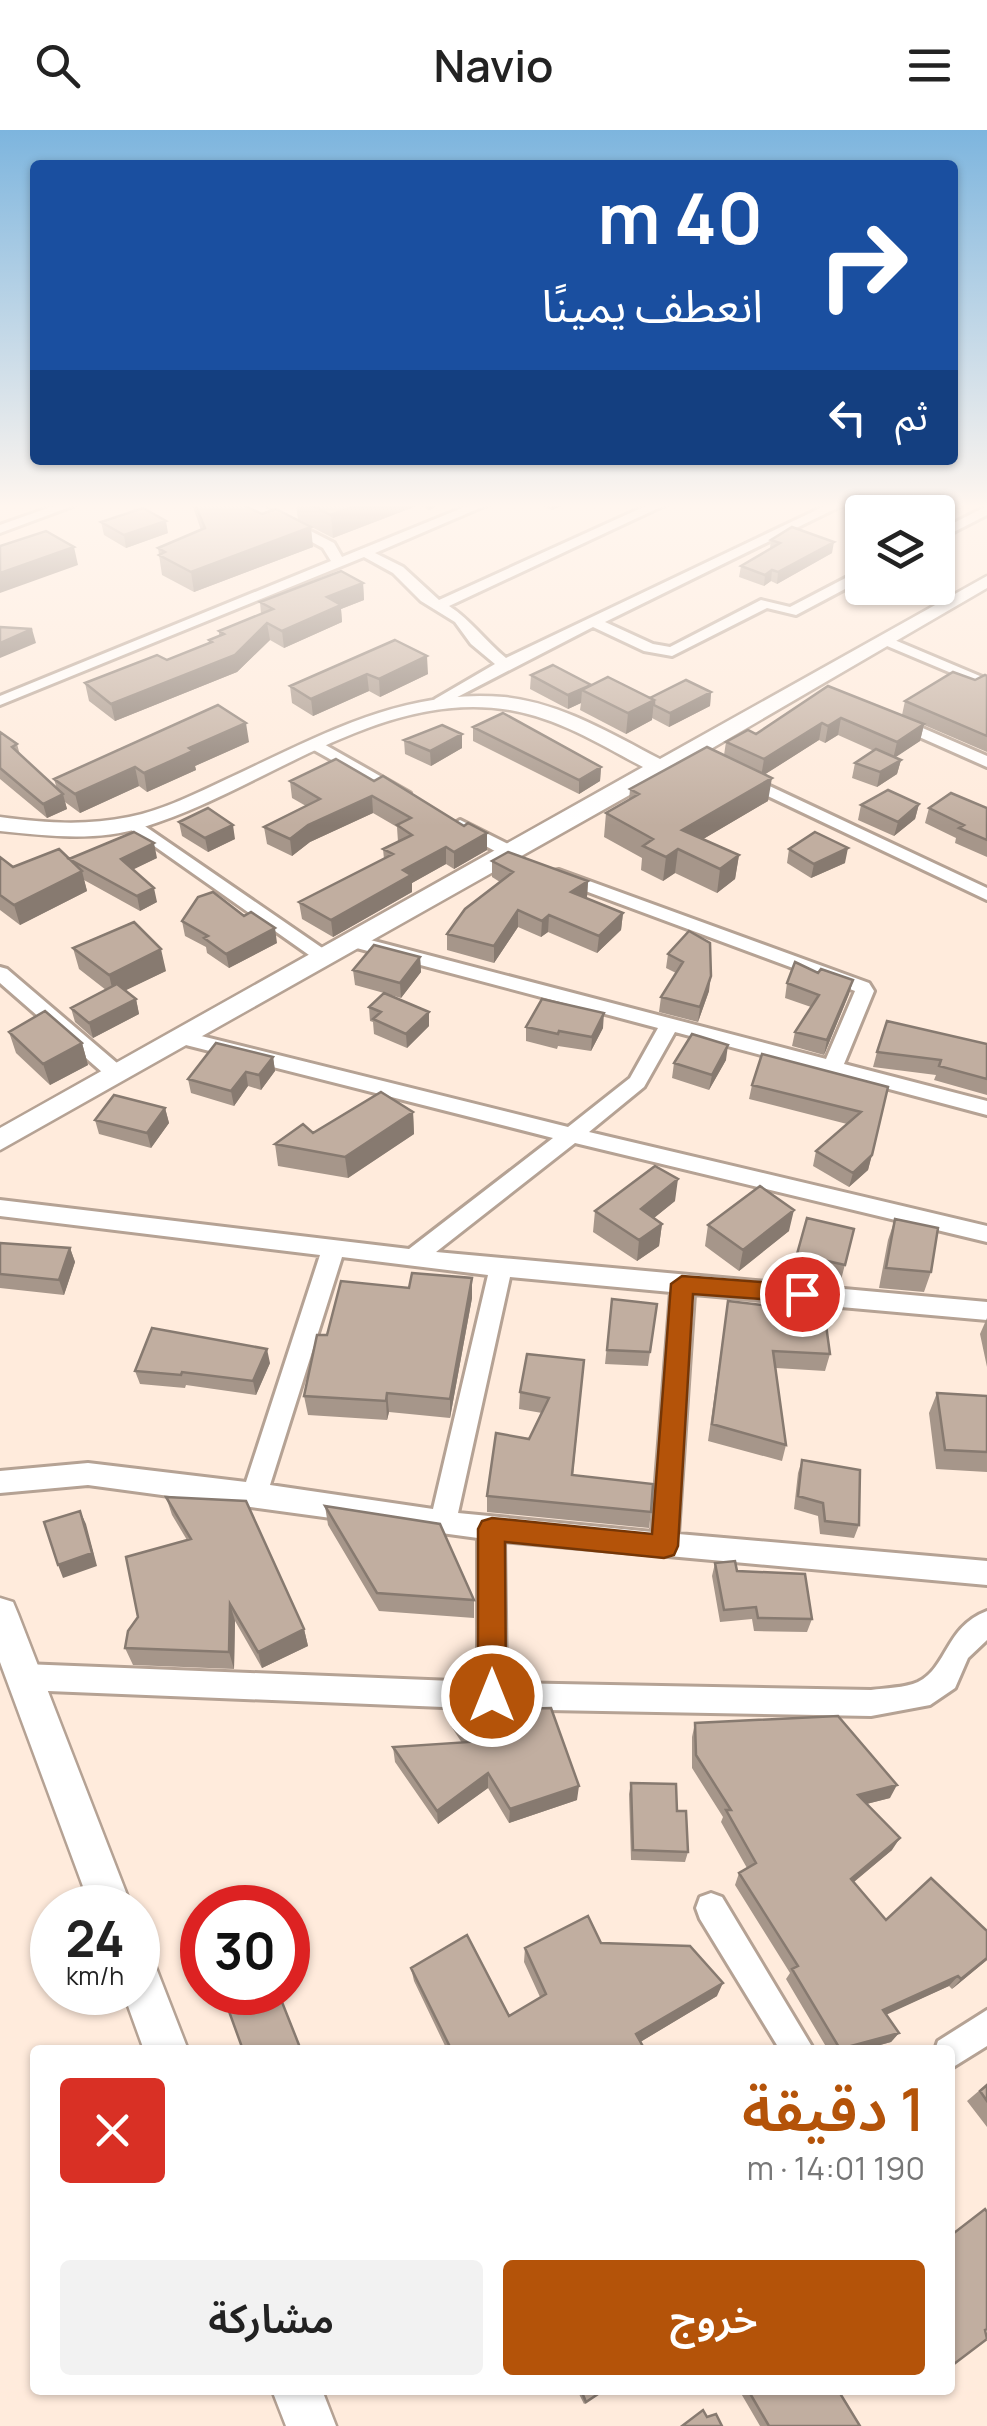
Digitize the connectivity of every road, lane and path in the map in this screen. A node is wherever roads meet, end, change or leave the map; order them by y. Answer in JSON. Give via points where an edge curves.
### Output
{"nodes":[{"id":1,"x":222,"y":611,"type":"edge"},
{"id":2,"x":447,"y":611,"type":"edge"},
{"id":3,"x":613,"y":611,"type":"edge"},
{"id":4,"x":750,"y":611,"type":"edge"},
{"id":5,"x":935,"y":611,"type":"edge"},
{"id":6,"x":592,"y":621,"type":"junction"},
{"id":7,"x":885,"y":640,"type":"junction"},
{"id":8,"x":504,"y":664,"type":"junction"},
{"id":9,"x":987,"y":684,"type":"edge"},
{"id":10,"x":0,"y":701,"type":"edge"},
{"id":11,"x":440,"y":702,"type":"junction"},
{"id":12,"x":881,"y":715,"type":"edge"},
{"id":13,"x":317,"y":746,"type":"junction"},
{"id":14,"x":987,"y":762,"type":"edge"},
{"id":15,"x":659,"y":767,"type":"junction"},
{"id":16,"x":724,"y":770,"type":"edge"},
{"id":17,"x":414,"y":800,"type":"edge"},
{"id":18,"x":447,"y":818,"type":"edge"},
{"id":19,"x":0,"y":824,"type":"edge"},
{"id":20,"x":136,"y":825,"type":"junction"},
{"id":21,"x":509,"y":855,"type":"junction"},
{"id":22,"x":987,"y":895,"type":"edge"},
{"id":23,"x":354,"y":942,"type":"junction"},
{"id":24,"x":326,"y":958,"type":"junction"},
{"id":25,"x":0,"y":974,"type":"edge"},
{"id":26,"x":669,"y":1025,"type":"junction"},
{"id":27,"x":185,"y":1038,"type":"junction"},
{"id":28,"x":832,"y":1068,"type":"junction"},
{"id":29,"x":117,"y":1074,"type":"junction"},
{"id":30,"x":987,"y":1108,"type":"edge"},
{"id":31,"x":570,"y":1135,"type":"junction"},
{"id":32,"x":0,"y":1140,"type":"edge"},
{"id":33,"x":0,"y":1208,"type":"edge"},
{"id":34,"x":987,"y":1234,"type":"edge"},
{"id":35,"x":334,"y":1247,"type":"junction"},
{"id":36,"x":415,"y":1256,"type":"junction"},
{"id":37,"x":501,"y":1268,"type":"junction"},
{"id":38,"x":682,"y":1284,"type":"junction"},
{"id":39,"x":987,"y":1310,"type":"edge"},
{"id":40,"x":0,"y":1482,"type":"edge"},
{"id":41,"x":255,"y":1494,"type":"junction"},
{"id":42,"x":443,"y":1524,"type":"junction"},
{"id":43,"x":492,"y":1529,"type":"junction"},
{"id":44,"x":664,"y":1546,"type":"junction"},
{"id":45,"x":987,"y":1574,"type":"edge"},
{"id":46,"x":0,"y":1614,"type":"edge"},
{"id":47,"x":987,"y":1624,"type":"edge"},
{"id":48,"x":24,"y":1678,"type":"junction"},
{"id":49,"x":492,"y":1696,"type":"junction"},
{"id":50,"x":103,"y":1885,"type":"edge"},
{"id":51,"x":711,"y":1908,"type":"dead end"},
{"id":52,"x":153,"y":2015,"type":"edge"},
{"id":53,"x":987,"y":2026,"type":"edge"},
{"id":54,"x":164,"y":2045,"type":"edge"},
{"id":55,"x":795,"y":2045,"type":"edge"},
{"id":56,"x":955,"y":2049,"type":"edge"},
{"id":57,"x":299,"y":2395,"type":"edge"},
{"id":58,"x":311,"y":2426,"type":"edge"}],
"edges":[{"from":1,"to":10,"type":"street"},
{"from":2,"to":8,"type":"street"},
{"from":3,"to":6,"type":"street"},
{"from":4,"to":6,"type":"street","via":[[661,653]]},
{"from":5,"to":7,"type":"street"},
{"from":6,"to":8,"type":"street"},
{"from":7,"to":9,"type":"street"},
{"from":7,"to":15,"type":"street","via":[[698,757]]},
{"from":8,"to":11,"type":"street"},
{"from":11,"to":13,"type":"street"},
{"from":11,"to":15,"type":"street","via":[[529,709]]},
{"from":12,"to":14,"type":"street"},
{"from":13,"to":17,"type":"street"},
{"from":13,"to":20,"type":"street"},
{"from":15,"to":21,"type":"street"},
{"from":16,"to":22,"type":"street"},
{"from":18,"to":21,"type":"street"},
{"from":19,"to":20,"type":"street","via":[[70,831]]},
{"from":20,"to":24,"type":"street"},
{"from":21,"to":23,"type":"street"},
{"from":21,"to":28,"type":"street","via":[[862,987]]},
{"from":23,"to":24,"type":"street"},
{"from":23,"to":26,"type":"street"},
{"from":24,"to":27,"type":"street"},
{"from":25,"to":29,"type":"street"},
{"from":26,"to":28,"type":"street"},
{"from":26,"to":31,"type":"street","via":[[637,1082]]},
{"from":27,"to":29,"type":"street"},
{"from":27,"to":31,"type":"street"},
{"from":28,"to":30,"type":"street"},
{"from":29,"to":32,"type":"street"},
{"from":31,"to":34,"type":"street"},
{"from":31,"to":36,"type":"street"},
{"from":33,"to":35,"type":"street"},
{"from":35,"to":36,"type":"street"},
{"from":35,"to":41,"type":"street"},
{"from":36,"to":37,"type":"street"},
{"from":37,"to":38,"type":"street"},
{"from":37,"to":42,"type":"street"},
{"from":38,"to":39,"type":"street"},
{"from":38,"to":44,"type":"street"},
{"from":40,"to":41,"type":"street","via":[[88,1474]]},
{"from":41,"to":42,"type":"street"},
{"from":42,"to":43,"type":"street"},
{"from":43,"to":44,"type":"street"},
{"from":43,"to":49,"type":"street"},
{"from":44,"to":45,"type":"street"},
{"from":46,"to":48,"type":"street"},
{"from":47,"to":49,"type":"street","via":[[958,1649],[946,1679],[920,1696],[870,1703]]},
{"from":48,"to":49,"type":"street"},
{"from":48,"to":50,"type":"street"},
{"from":51,"to":55,"type":"street"},
{"from":52,"to":54,"type":"street"},
{"from":53,"to":56,"type":"street"},
{"from":57,"to":58,"type":"street"}]}
